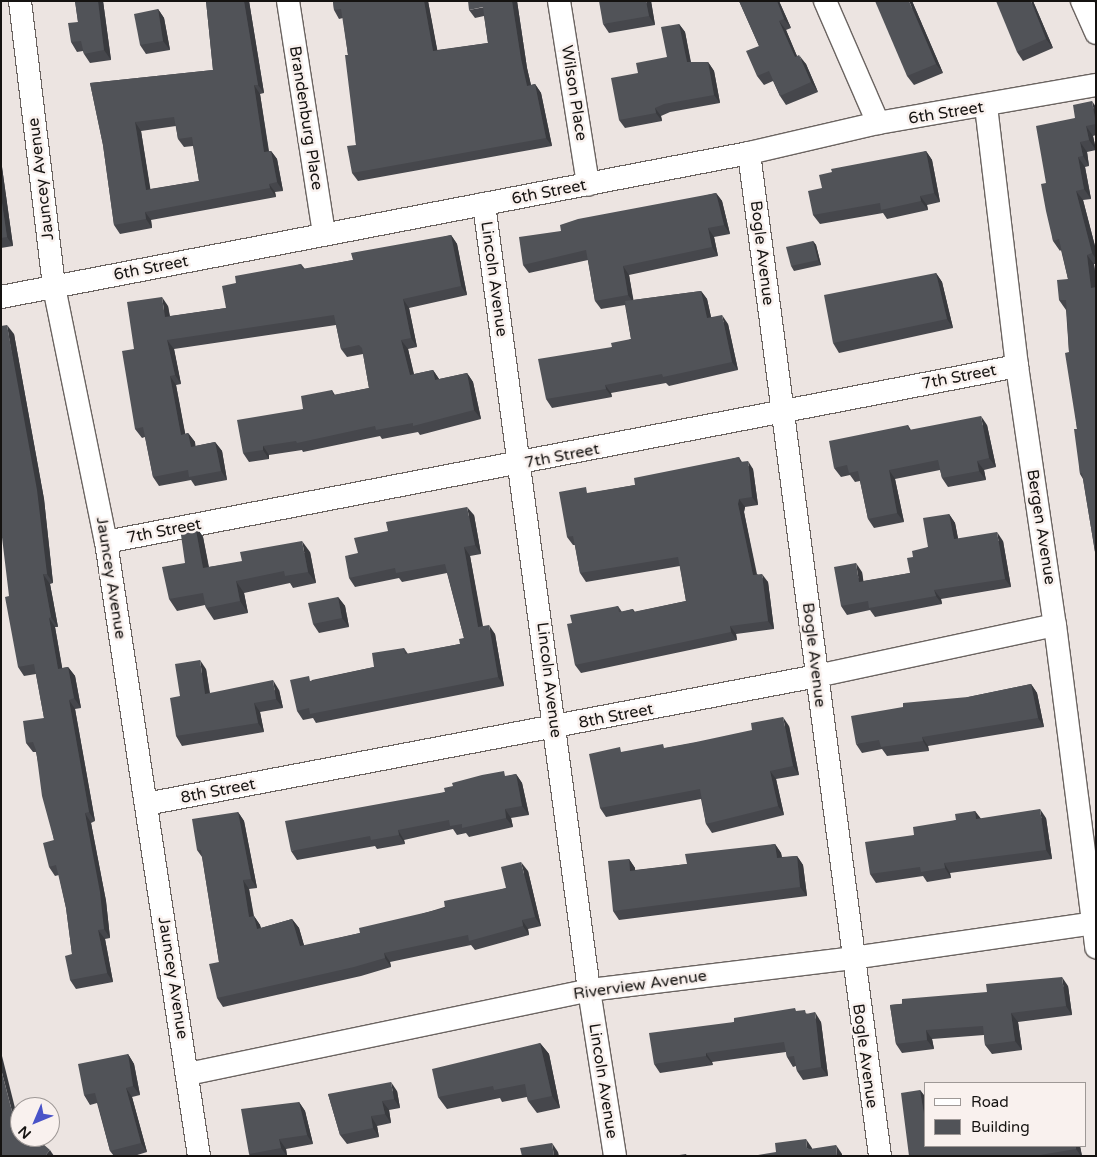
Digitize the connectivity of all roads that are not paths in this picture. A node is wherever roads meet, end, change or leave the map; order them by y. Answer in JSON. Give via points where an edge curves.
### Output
{"nodes":[{"id":1,"x":20,"y":1,"type":"edge"},
{"id":2,"x":288,"y":1,"type":"edge"},
{"id":3,"x":559,"y":1,"type":"edge"},
{"id":4,"x":825,"y":1,"type":"edge"},
{"id":5,"x":1082,"y":1,"type":"edge"},
{"id":6,"x":1096,"y":33,"type":"edge"},
{"id":7,"x":1096,"y":85,"type":"edge"},
{"id":8,"x":986,"y":106,"type":"junction"},
{"id":9,"x":878,"y":123,"type":"junction"},
{"id":10,"x":749,"y":154,"type":"junction"},
{"id":11,"x":588,"y":185,"type":"junction"},
{"id":12,"x":484,"y":204,"type":"junction"},
{"id":13,"x":324,"y":234,"type":"junction"},
{"id":14,"x":54,"y":287,"type":"junction"},
{"id":15,"x":1,"y":297,"type":"edge"},
{"id":16,"x":1017,"y":366,"type":"junction"},
{"id":17,"x":782,"y":411,"type":"junction"},
{"id":18,"x":521,"y":464,"type":"junction"},
{"id":19,"x":106,"y":542,"type":"junction"},
{"id":20,"x":1056,"y":626,"type":"junction"},
{"id":21,"x":817,"y":676,"type":"junction"},
{"id":22,"x":555,"y":728,"type":"junction"},
{"id":23,"x":146,"y":804,"type":"junction"},
{"id":24,"x":1094,"y":923,"type":"edge"},
{"id":25,"x":1096,"y":948,"type":"edge"},
{"id":26,"x":852,"y":958,"type":"junction"},
{"id":27,"x":590,"y":990,"type":"junction"},
{"id":28,"x":188,"y":1074,"type":"junction"},
{"id":29,"x":199,"y":1156,"type":"edge"},
{"id":30,"x":615,"y":1156,"type":"edge"},
{"id":31,"x":880,"y":1156,"type":"edge"}],
"edges":[{"from":1,"to":14,"type":"street","name":"Jauncey Avenue"},
{"from":2,"to":13,"type":"street","name":"Brandenburg Place"},
{"from":3,"to":11,"type":"street","name":"Wilson Place"},
{"from":4,"to":9,"type":"street"},
{"from":5,"to":6,"type":"street"},
{"from":7,"to":8,"type":"street","name":"6th Street"},
{"from":8,"to":9,"type":"street","name":"6th Street"},
{"from":8,"to":16,"type":"street","name":"Bergen Avenue"},
{"from":9,"to":10,"type":"street","name":"6th Street"},
{"from":10,"to":11,"type":"street","name":"6th Street"},
{"from":10,"to":17,"type":"street","name":"Bogle Avenue"},
{"from":11,"to":12,"type":"street","name":"6th Street"},
{"from":12,"to":13,"type":"street","name":"6th Street"},
{"from":12,"to":18,"type":"street","name":"Lincoln Avenue"},
{"from":13,"to":14,"type":"street","name":"6th Street"},
{"from":14,"to":15,"type":"street","name":"6th Street"},
{"from":14,"to":19,"type":"street","name":"Jauncey Avenue"},
{"from":16,"to":17,"type":"street","name":"7th Street"},
{"from":16,"to":20,"type":"street","name":"Bergen Avenue"},
{"from":17,"to":18,"type":"street","name":"7th Street"},
{"from":17,"to":21,"type":"street","name":"Bogle Avenue"},
{"from":18,"to":19,"type":"street","name":"7th Street"},
{"from":18,"to":22,"type":"street","name":"Lincoln Avenue"},
{"from":19,"to":23,"type":"street","name":"Jauncey Avenue"},
{"from":20,"to":21,"type":"street","name":"8th Street"},
{"from":20,"to":24,"type":"street","name":"Bergen Avenue"},
{"from":21,"to":22,"type":"street","name":"8th Street"},
{"from":21,"to":26,"type":"street","name":"Bogle Avenue"},
{"from":22,"to":23,"type":"street","name":"8th Street"},
{"from":22,"to":27,"type":"street","name":"Lincoln Avenue"},
{"from":23,"to":28,"type":"street","name":"Jauncey Avenue"},
{"from":24,"to":25,"type":"street","name":"Bergen Avenue"},
{"from":24,"to":26,"type":"street","name":"Riverview Avenue"},
{"from":26,"to":27,"type":"street","name":"Riverview Avenue"},
{"from":26,"to":31,"type":"street","name":"Bogle Avenue"},
{"from":27,"to":28,"type":"street","name":"Riverview Avenue"},
{"from":27,"to":30,"type":"street","name":"Lincoln Avenue"},
{"from":28,"to":29,"type":"street","name":"Jauncey Avenue"}]}
